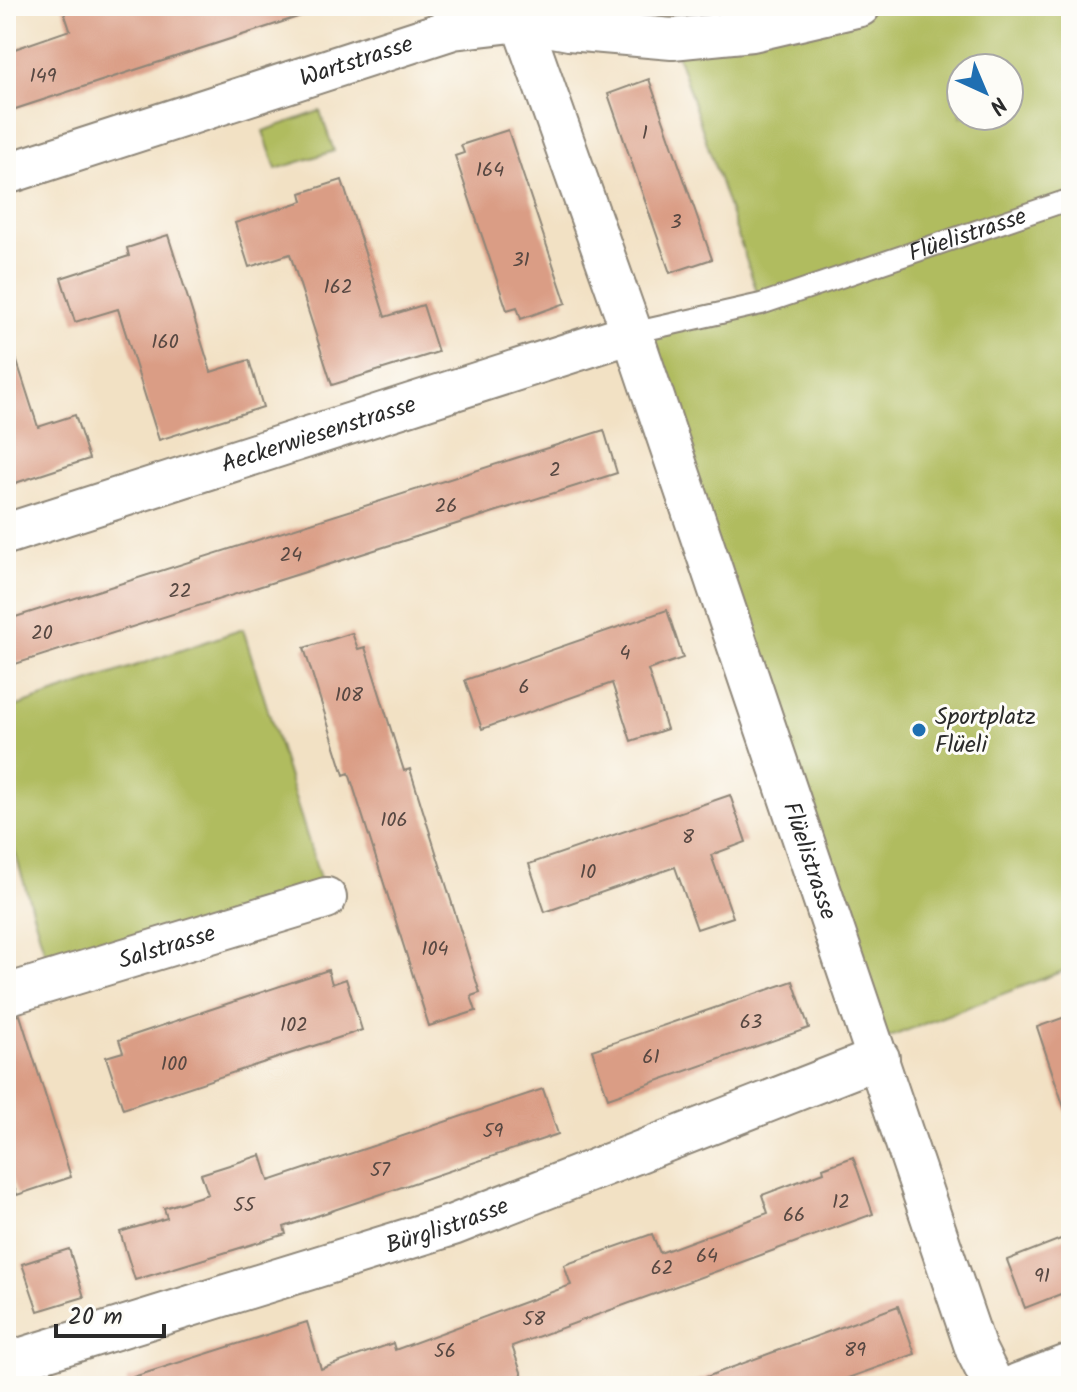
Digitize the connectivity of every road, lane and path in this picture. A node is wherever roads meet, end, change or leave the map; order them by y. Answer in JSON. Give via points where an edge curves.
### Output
{"nodes":[{"id":1,"x":860,"y":6,"type":"edge"},
{"id":2,"x":525,"y":14,"type":"edge"},
{"id":3,"x":6,"y":174,"type":"edge"},
{"id":4,"x":1071,"y":199,"type":"edge"},
{"id":5,"x":632,"y":333,"type":"junction"},
{"id":6,"x":6,"y":534,"type":"edge"},
{"id":7,"x":326,"y":898,"type":"dead end"},
{"id":8,"x":6,"y":995,"type":"edge"},
{"id":9,"x":879,"y":1058,"type":"junction"},
{"id":10,"x":6,"y":1363,"type":"edge"},
{"id":11,"x":1071,"y":1366,"type":"edge"},
{"id":12,"x":994,"y":1386,"type":"edge"},
{"id":13,"x":1018,"y":1386,"type":"edge"}],
"edges":[{"from":1,"to":2,"type":"street","name":"Wartstrasse","via":[[752,31],[672,39],[569,30]]},
{"from":2,"to":3,"type":"street","name":"Wartstrasse","via":[[453,29]]},
{"from":2,"to":5,"type":"street","name":"Flüelistrasse"},
{"from":4,"to":5,"type":"lane","name":"Flüelistrasse","via":[[761,304]]},
{"from":5,"to":6,"type":"street","name":"Aeckerwiesenstrasse"},
{"from":5,"to":9,"type":"street","name":"Flüelistrasse"},
{"from":7,"to":8,"type":"street","name":"Salstrasse"},
{"from":9,"to":10,"type":"street","name":"Bürglistrasse","via":[[453,1225]]},
{"from":9,"to":12,"type":"street","name":"Flüelistrasse","via":[[976,1350]]},
{"from":11,"to":13,"type":"main road"}]}
